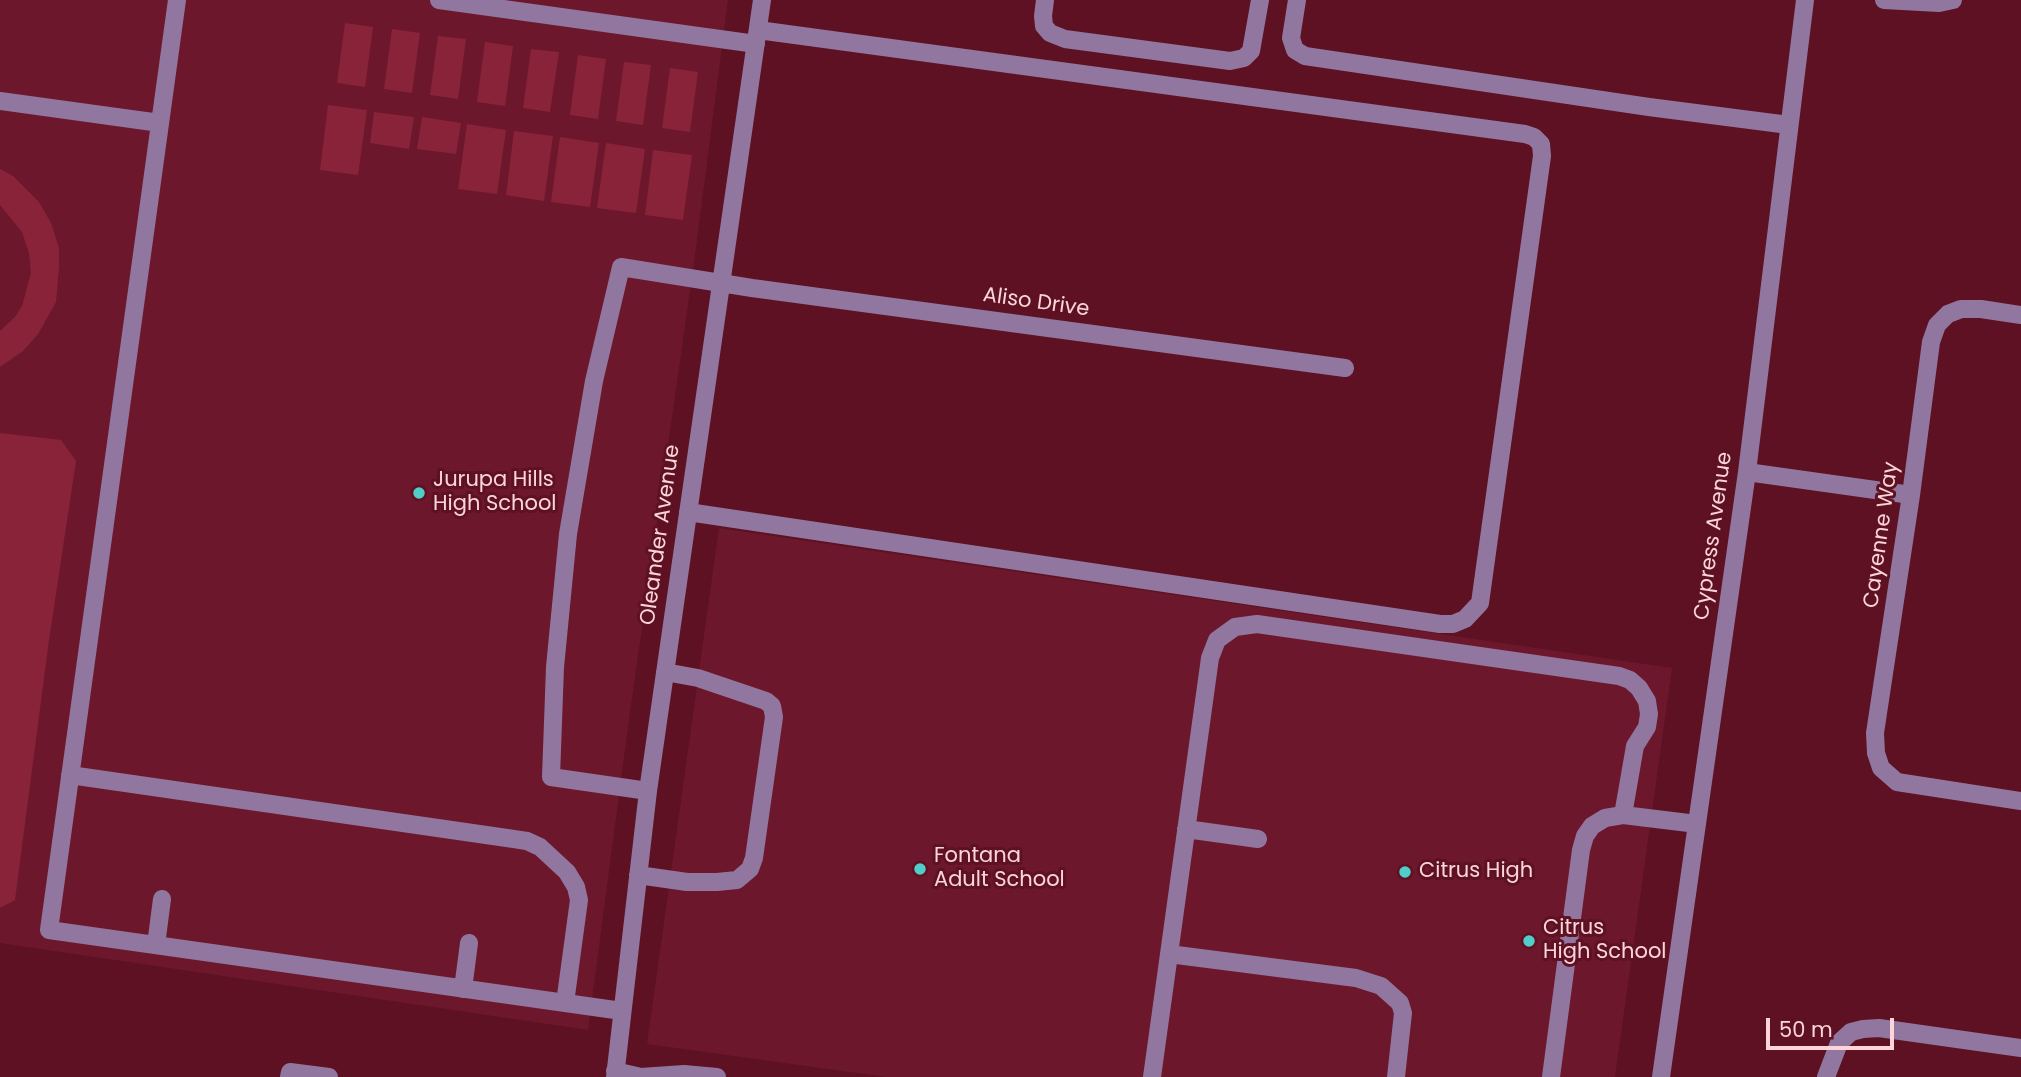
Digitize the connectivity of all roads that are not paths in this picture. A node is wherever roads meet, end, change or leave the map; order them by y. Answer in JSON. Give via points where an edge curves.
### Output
{"nodes":[{"id":1,"x":177,"y":0,"type":"edge"},
{"id":2,"x":439,"y":0,"type":"edge"},
{"id":3,"x":762,"y":0,"type":"edge"},
{"id":4,"x":1045,"y":0,"type":"edge"},
{"id":5,"x":1259,"y":0,"type":"edge"},
{"id":6,"x":1297,"y":0,"type":"edge"},
{"id":7,"x":1805,"y":0,"type":"edge"},
{"id":8,"x":1884,"y":0,"type":"edge"},
{"id":9,"x":1953,"y":0,"type":"edge"},
{"id":10,"x":757,"y":37,"type":"junction"},
{"id":11,"x":0,"y":102,"type":"edge"},
{"id":12,"x":160,"y":123,"type":"junction"},
{"id":13,"x":1789,"y":125,"type":"junction"},
{"id":14,"x":720,"y":283,"type":"junction"},
{"id":15,"x":2021,"y":315,"type":"edge"},
{"id":16,"x":1345,"y":368,"type":"dead end"},
{"id":17,"x":1747,"y":472,"type":"junction"},
{"id":18,"x":1911,"y":495,"type":"junction"},
{"id":19,"x":688,"y":512,"type":"junction"},
{"id":20,"x":665,"y":672,"type":"junction"},
{"id":21,"x":70,"y":775,"type":"junction"},
{"id":22,"x":648,"y":791,"type":"junction"},
{"id":23,"x":2021,"y":801,"type":"edge"},
{"id":24,"x":1623,"y":815,"type":"junction"},
{"id":25,"x":1697,"y":824,"type":"junction"},
{"id":26,"x":1186,"y":829,"type":"junction"},
{"id":27,"x":1258,"y":839,"type":"dead end"},
{"id":28,"x":638,"y":875,"type":"junction"},
{"id":29,"x":162,"y":899,"type":"dead end"},
{"id":30,"x":469,"y":943,"type":"dead end"},
{"id":31,"x":156,"y":945,"type":"junction"},
{"id":32,"x":1169,"y":954,"type":"junction"},
{"id":33,"x":463,"y":989,"type":"junction"},
{"id":34,"x":565,"y":1003,"type":"junction"},
{"id":35,"x":622,"y":1011,"type":"junction"},
{"id":36,"x":2021,"y":1048,"type":"edge"},
{"id":37,"x":615,"y":1074,"type":"edge"},
{"id":38,"x":289,"y":1077,"type":"edge"},
{"id":39,"x":329,"y":1077,"type":"edge"},
{"id":40,"x":717,"y":1077,"type":"edge"},
{"id":41,"x":1152,"y":1077,"type":"edge"},
{"id":42,"x":1396,"y":1077,"type":"edge"},
{"id":43,"x":1551,"y":1077,"type":"edge"},
{"id":44,"x":1661,"y":1077,"type":"edge"},
{"id":45,"x":1826,"y":1077,"type":"edge"}],
"edges":[{"from":1,"to":12,"type":"street"},
{"from":2,"to":10,"type":"street"},
{"from":3,"to":10,"type":"street","name":"Oleander Avenue"},
{"from":4,"to":5,"type":"street","via":[[1044,26],[1065,39],[1230,61],[1251,51]]},
{"from":6,"to":13,"type":"street","via":[[1291,38],[1295,50],[1304,56]]},
{"from":7,"to":13,"type":"street","name":"Cypress Avenue"},
{"from":8,"to":9,"type":"street"},
{"from":10,"to":14,"type":"street","name":"Oleander Avenue"},
{"from":10,"to":19,"type":"street","via":[[1534,137],[1541,144],[1542,156],[1480,603],[1465,619],[1440,624]]},
{"from":11,"to":12,"type":"street"},
{"from":12,"to":21,"type":"street"},
{"from":13,"to":17,"type":"street","name":"Cypress Avenue"},
{"from":14,"to":16,"type":"street","name":"Aliso Drive"},
{"from":14,"to":19,"type":"street","name":"Oleander Avenue"},
{"from":14,"to":22,"type":"street","name":"Aliso Drive","via":[[621,267],[594,381],[568,534],[555,667],[551,777]]},
{"from":15,"to":18,"type":"street","name":"Cayenne Way","via":[[1961,309],[1937,325]]},
{"from":17,"to":18,"type":"street"},
{"from":17,"to":25,"type":"street","name":"Cypress Avenue"},
{"from":18,"to":23,"type":"street","name":"Cayenne Way","via":[[1875,733],[1881,768],[1897,782]]},
{"from":19,"to":20,"type":"street","name":"Oleander Avenue"},
{"from":20,"to":22,"type":"street","name":"Oleander Avenue"},
{"from":20,"to":28,"type":"street","via":[[766,701],[774,717],[750,869],[737,880],[717,882]]},
{"from":21,"to":31,"type":"street","via":[[49,930]]},
{"from":21,"to":34,"type":"street","via":[[527,841],[568,872],[579,900]]},
{"from":22,"to":28,"type":"street","name":"Oleander Avenue"},
{"from":24,"to":25,"type":"street"},
{"from":24,"to":26,"type":"street","via":[[1635,747],[1647,727],[1648,714],[1647,701],[1630,680],[1257,624],[1224,633],[1212,649]]},
{"from":24,"to":43,"type":"street","via":[[1592,826],[1581,849]]},
{"from":25,"to":44,"type":"street","name":"Cypress Avenue"},
{"from":26,"to":27,"type":"street"},
{"from":26,"to":32,"type":"street"},
{"from":28,"to":35,"type":"street","name":"Oleander Avenue"},
{"from":29,"to":31,"type":"street"},
{"from":30,"to":33,"type":"street"},
{"from":31,"to":33,"type":"street"},
{"from":32,"to":41,"type":"street"},
{"from":32,"to":42,"type":"street","via":[[1356,978],[1381,986],[1400,1003],[1403,1013]]},
{"from":33,"to":34,"type":"street"},
{"from":34,"to":35,"type":"street"},
{"from":35,"to":37,"type":"street","name":"Oleander Avenue"},
{"from":36,"to":45,"type":"street","via":[[1879,1028],[1851,1032],[1839,1043]]},
{"from":37,"to":40,"type":"street"},
{"from":38,"to":39,"type":"street","via":[[290,1072]]}]}
